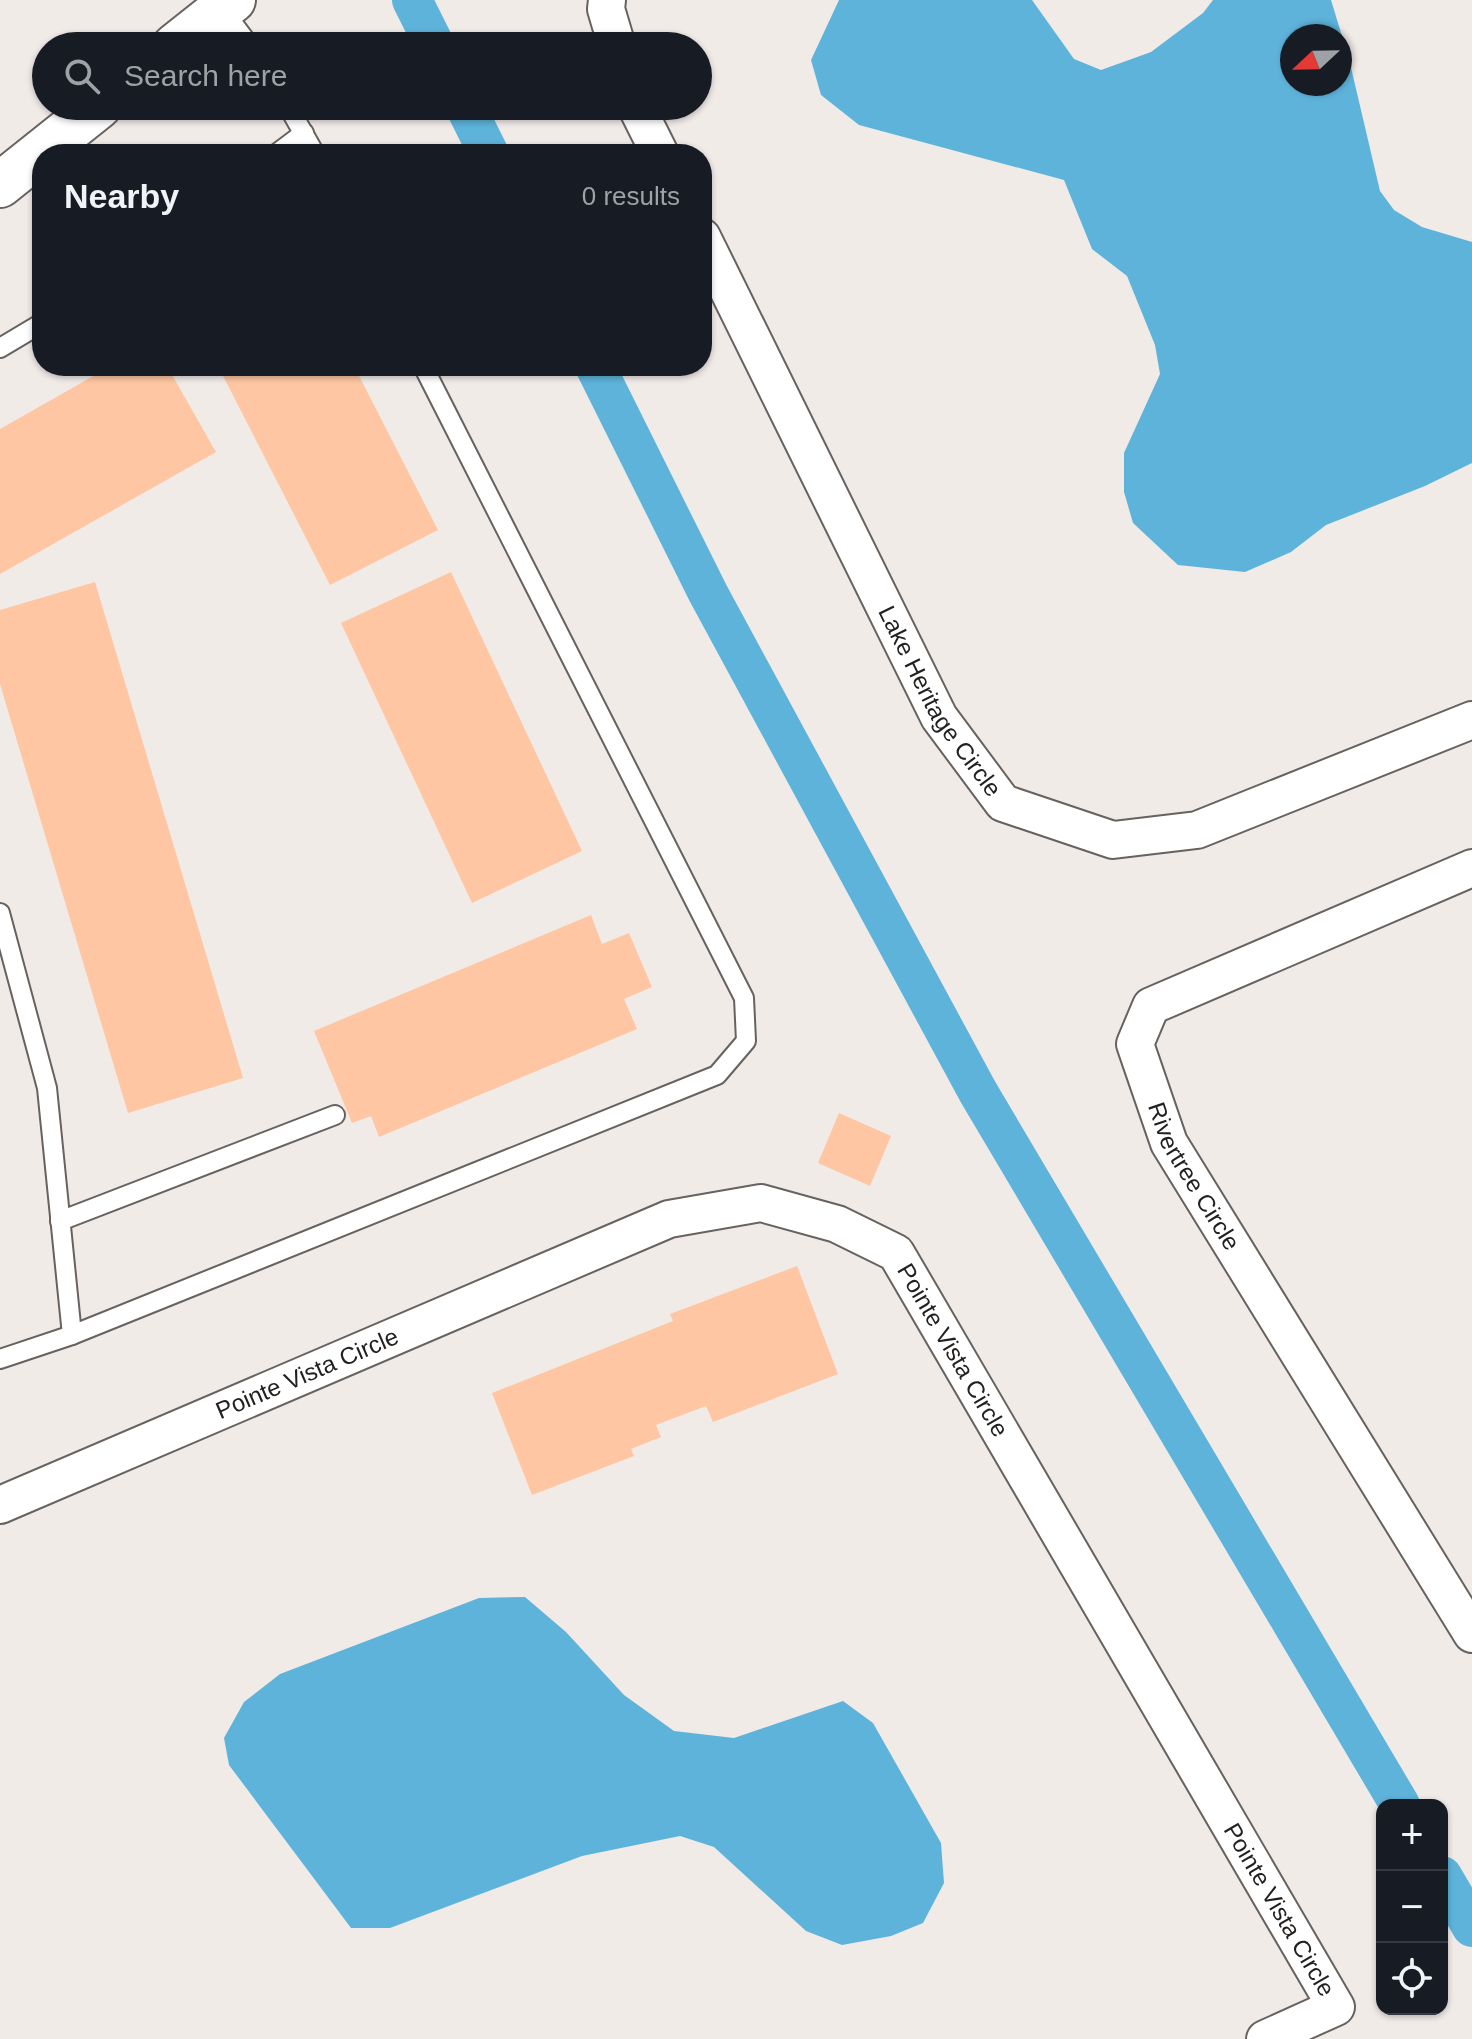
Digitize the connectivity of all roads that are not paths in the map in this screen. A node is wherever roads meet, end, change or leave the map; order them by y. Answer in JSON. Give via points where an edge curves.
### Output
{"nodes":[{"id":1,"x":607,"y":0,"type":"edge"},
{"id":2,"x":227,"y":4,"type":"edge"},
{"id":3,"x":192,"y":32,"type":"edge"},
{"id":4,"x":242,"y":32,"type":"edge"},
{"id":5,"x":613,"y":32,"type":"edge"},
{"id":6,"x":81,"y":120,"type":"edge"},
{"id":7,"x":296,"y":120,"type":"edge"},
{"id":8,"x":643,"y":120,"type":"edge"},
{"id":9,"x":304,"y":133,"type":"junction"},
{"id":10,"x":51,"y":144,"type":"edge"},
{"id":11,"x":289,"y":144,"type":"edge"},
{"id":12,"x":310,"y":144,"type":"edge"},
{"id":13,"x":655,"y":144,"type":"edge"},
{"id":14,"x":32,"y":159,"type":"edge"},
{"id":15,"x":0,"y":185,"type":"edge"},
{"id":16,"x":712,"y":257,"type":"edge"},
{"id":17,"x":32,"y":329,"type":"edge"},
{"id":18,"x":0,"y":348,"type":"edge"},
{"id":19,"x":428,"y":376,"type":"edge"},
{"id":20,"x":1472,"y":720,"type":"edge"},
{"id":21,"x":1472,"y":868,"type":"edge"},
{"id":22,"x":0,"y":913,"type":"edge"},
{"id":23,"x":335,"y":1115,"type":"dead end"},
{"id":24,"x":60,"y":1221,"type":"junction"},
{"id":25,"x":72,"y":1335,"type":"junction"},
{"id":26,"x":0,"y":1359,"type":"edge"},
{"id":27,"x":0,"y":1505,"type":"edge"},
{"id":28,"x":1472,"y":1634,"type":"edge"},
{"id":29,"x":1265,"y":2039,"type":"edge"}],
"edges":[{"from":1,"to":5,"type":"street"},
{"from":2,"to":3,"type":"street"},
{"from":2,"to":4,"type":"lane"},
{"from":6,"to":10,"type":"street"},
{"from":7,"to":9,"type":"lane"},
{"from":8,"to":13,"type":"street"},
{"from":9,"to":11,"type":"lane"},
{"from":9,"to":12,"type":"lane"},
{"from":14,"to":15,"type":"street"},
{"from":16,"to":20,"type":"street","name":"Lake Heritage Circle","via":[[939,717],[1003,803],[1113,840],[1197,830]]},
{"from":17,"to":18,"type":"lane"},
{"from":19,"to":25,"type":"lane","via":[[744,998],[746,1041],[717,1075]]},
{"from":21,"to":28,"type":"street","name":"Rivertree Circle","via":[[1151,1006],[1135,1044],[1169,1143]]},
{"from":22,"to":24,"type":"lane","via":[[47,1088]]},
{"from":23,"to":24,"type":"lane"},
{"from":24,"to":25,"type":"lane"},
{"from":25,"to":26,"type":"lane"},
{"from":27,"to":29,"type":"street","name":"Pointe Vista Circle","via":[[669,1219],[761,1203],[837,1224],[896,1253],[1336,2007]]}]}
